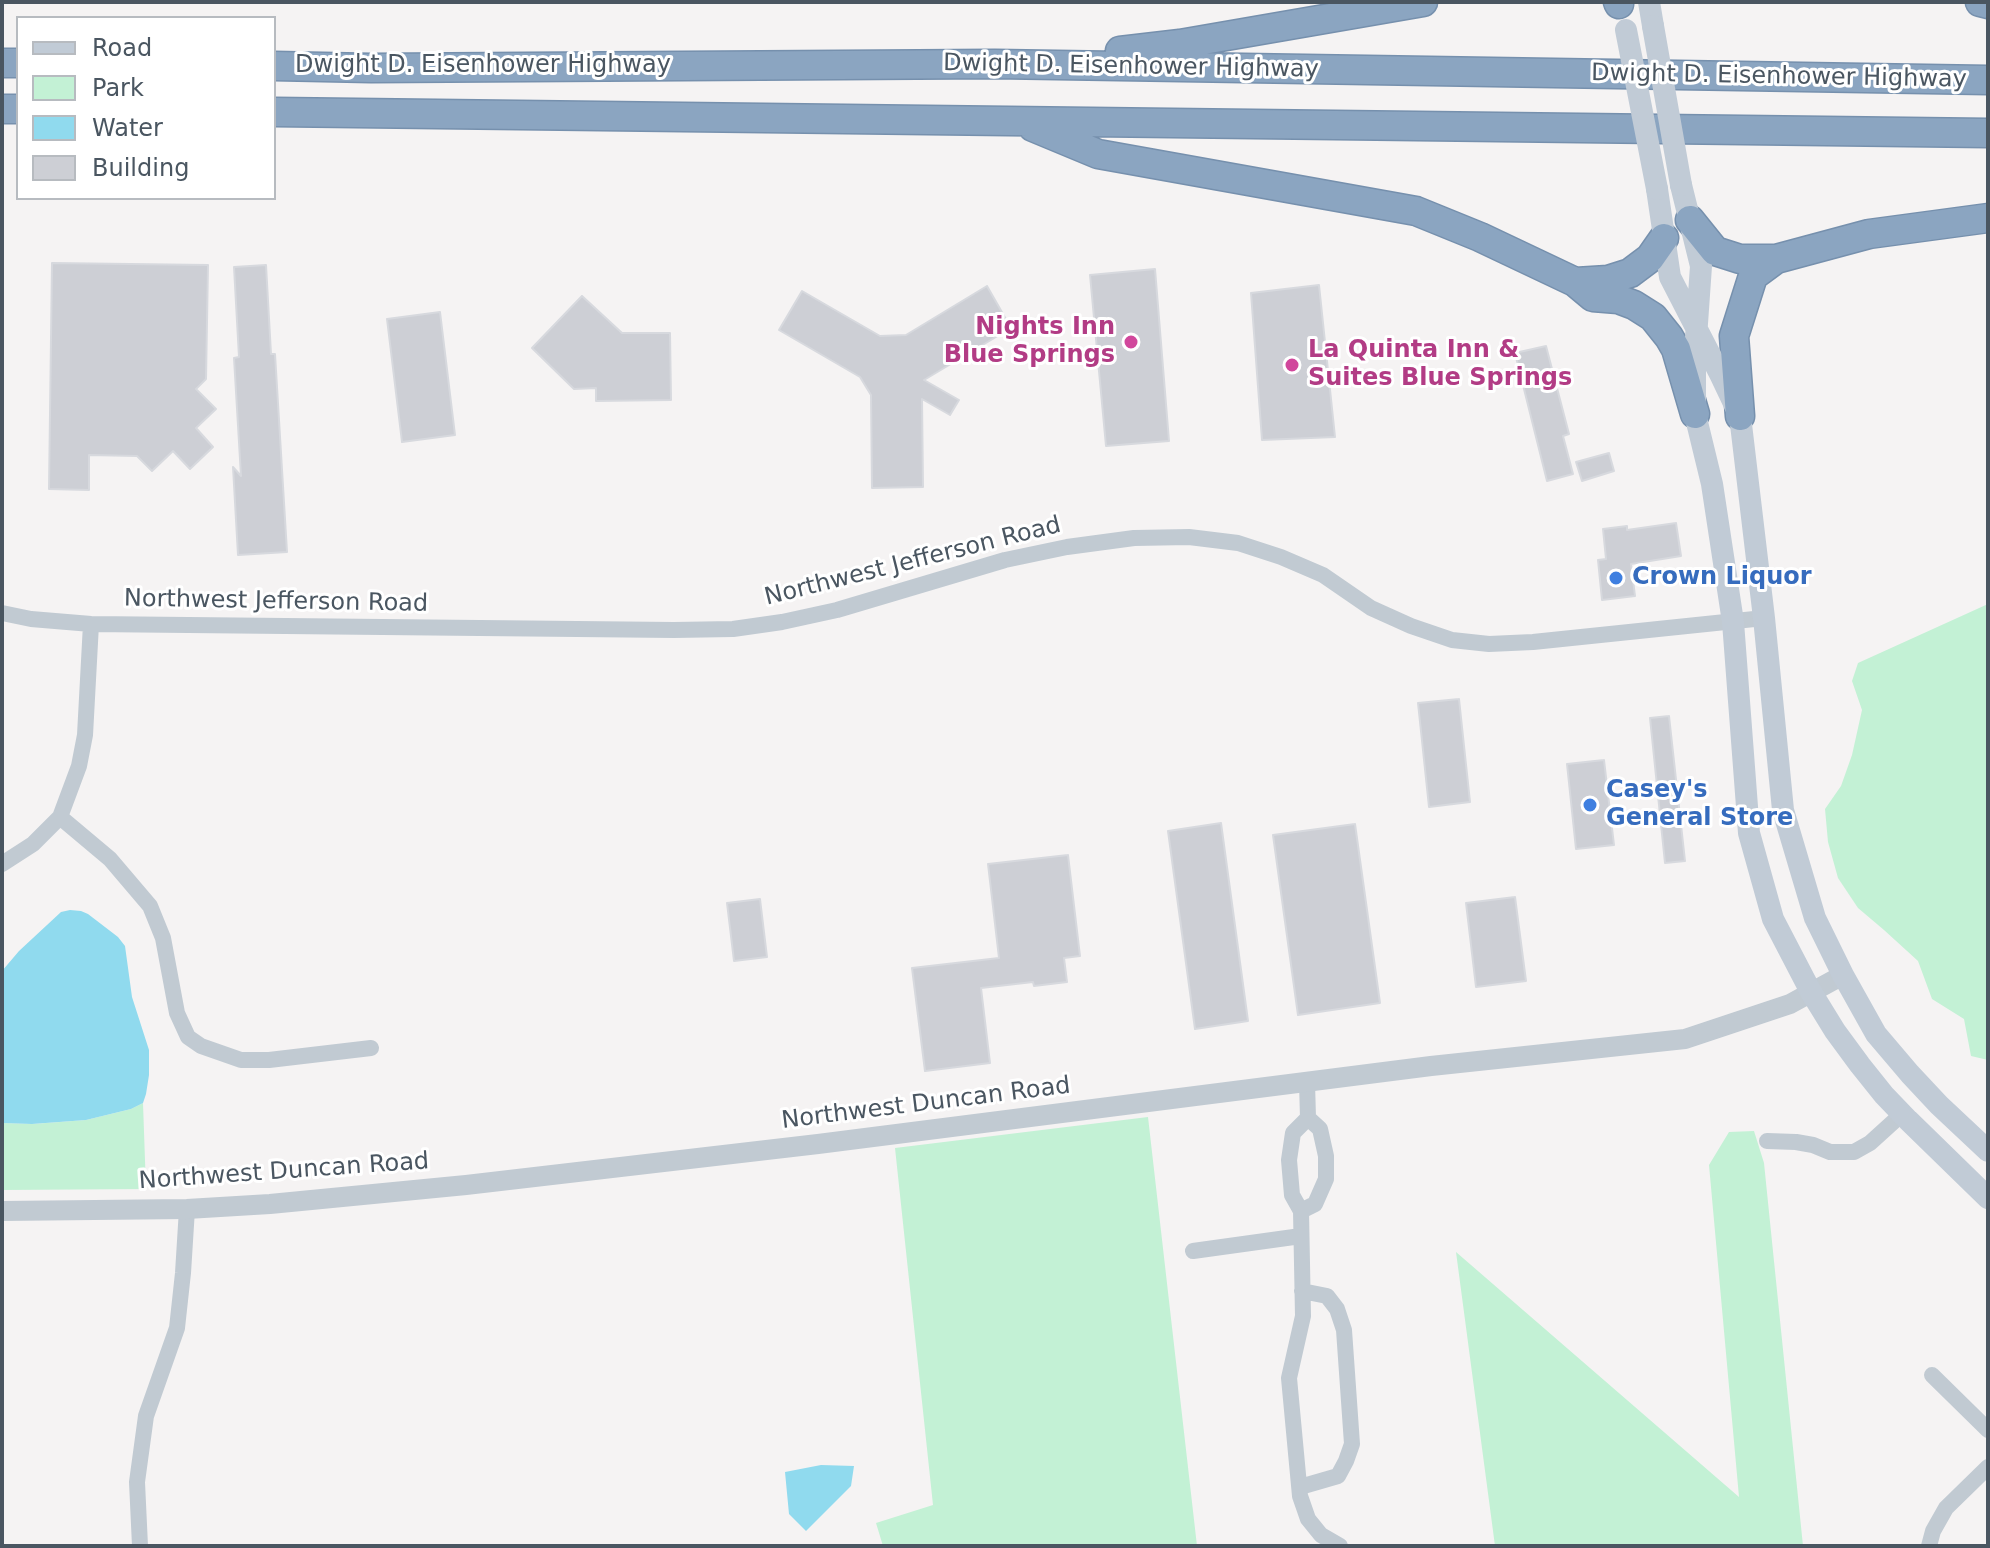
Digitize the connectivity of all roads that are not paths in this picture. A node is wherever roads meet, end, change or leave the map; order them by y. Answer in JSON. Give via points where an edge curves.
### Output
{"nodes":[{"id":1,"x":1423,"y":2,"type":"edge"},
{"id":2,"x":1649,"y":2,"type":"edge"},
{"id":3,"x":1980,"y":2,"type":"edge"},
{"id":4,"x":1988,"y":4,"type":"edge"},
{"id":5,"x":1620,"y":9,"type":"edge"},
{"id":6,"x":995,"y":64,"type":"junction"},
{"id":7,"x":276,"y":66,"type":"edge"},
{"id":8,"x":1988,"y":80,"type":"edge"},
{"id":9,"x":276,"y":112,"type":"edge"},
{"id":10,"x":1021,"y":122,"type":"junction"},
{"id":11,"x":1988,"y":133,"type":"edge"},
{"id":12,"x":1988,"y":218,"type":"edge"},
{"id":13,"x":1690,"y":220,"type":"junction"},
{"id":14,"x":1664,"y":238,"type":"junction"},
{"id":15,"x":1776,"y":259,"type":"junction"},
{"id":16,"x":1575,"y":282,"type":"junction"},
{"id":17,"x":1698,"y":330,"type":"junction"},
{"id":18,"x":1695,"y":414,"type":"junction"},
{"id":19,"x":1740,"y":416,"type":"junction"},
{"id":20,"x":2,"y":613,"type":"edge"},
{"id":21,"x":1764,"y":618,"type":"junction"},
{"id":22,"x":1733,"y":622,"type":"junction"},
{"id":23,"x":91,"y":624,"type":"junction"},
{"id":24,"x":60,"y":817,"type":"junction"},
{"id":25,"x":2,"y":864,"type":"edge"},
{"id":26,"x":1843,"y":975,"type":"junction"},
{"id":27,"x":1811,"y":992,"type":"junction"},
{"id":28,"x":371,"y":1048,"type":"dead end"},
{"id":29,"x":1307,"y":1082,"type":"junction"},
{"id":30,"x":1902,"y":1114,"type":"junction"},
{"id":31,"x":1308,"y":1118,"type":"junction"},
{"id":32,"x":1767,"y":1141,"type":"dead end"},
{"id":33,"x":1988,"y":1151,"type":"edge"},
{"id":34,"x":1988,"y":1198,"type":"edge"},
{"id":35,"x":187,"y":1209,"type":"junction"},
{"id":36,"x":2,"y":1211,"type":"edge"},
{"id":37,"x":1301,"y":1211,"type":"junction"},
{"id":38,"x":1301,"y":1236,"type":"junction"},
{"id":39,"x":1193,"y":1251,"type":"dead end"},
{"id":40,"x":1302,"y":1291,"type":"junction"},
{"id":41,"x":1932,"y":1375,"type":"dead end"},
{"id":42,"x":1988,"y":1430,"type":"edge"},
{"id":43,"x":1988,"y":1467,"type":"edge"},
{"id":44,"x":1300,"y":1487,"type":"junction"},
{"id":45,"x":140,"y":1546,"type":"edge"},
{"id":46,"x":1340,"y":1546,"type":"edge"},
{"id":47,"x":1929,"y":1546,"type":"edge"}],
"edges":[{"from":1,"to":6,"type":"highway","via":[[1180,44]]},
{"from":2,"to":13,"type":"main road","bridge":true},
{"from":3,"to":4,"type":"highway"},
{"from":5,"to":14,"type":"main road","bridge":true},
{"from":6,"to":7,"type":"highway","name":"Dwight D. Eisenhower Highway"},
{"from":6,"to":8,"type":"highway","name":"Dwight D. Eisenhower Highway"},
{"from":9,"to":10,"type":"highway","name":"Dwight D. Eisenhower Highway"},
{"from":10,"to":11,"type":"highway","name":"Dwight D. Eisenhower Highway"},
{"from":10,"to":16,"type":"highway","via":[[1098,154],[1416,211]]},
{"from":12,"to":15,"type":"highway","via":[[1869,234]]},
{"from":13,"to":15,"type":"highway","via":[[1715,251],[1740,259]]},
{"from":13,"to":17,"type":"main road","via":[[1701,266]]},
{"from":14,"to":16,"type":"highway","via":[[1630,273]]},
{"from":14,"to":17,"type":"main road","via":[[1670,277]]},
{"from":15,"to":19,"type":"highway","via":[[1753,276],[1734,336]]},
{"from":16,"to":18,"type":"highway","via":[[1593,297],[1618,299],[1653,317],[1676,349]]},
{"from":17,"to":18,"type":"main road"},
{"from":17,"to":19,"type":"main road"},
{"from":18,"to":22,"type":"main road","via":[[1712,484]]},
{"from":19,"to":21,"type":"main road"},
{"from":20,"to":23,"type":"street","name":"Northwest Jefferson Road"},
{"from":21,"to":22,"type":"street","name":"Northwest Jefferson Road"},
{"from":21,"to":26,"type":"main road","via":[[1783,810],[1815,918]]},
{"from":22,"to":23,"type":"street","name":"Northwest Jefferson Road","via":[[1533,642],[1452,640],[1371,608],[1323,575],[1281,557],[1238,543],[1189,537],[1067,547],[837,610],[733,629]]},
{"from":22,"to":27,"type":"main road","via":[[1749,833],[1773,919]]},
{"from":23,"to":24,"type":"street","via":[[85,735]]},
{"from":24,"to":25,"type":"street"},
{"from":24,"to":28,"type":"street","via":[[110,859],[150,906],[188,1037],[241,1060]]},
{"from":26,"to":27,"type":"street","name":"Northwest Duncan Road"},
{"from":26,"to":33,"type":"main road","via":[[1876,1034]]},
{"from":27,"to":29,"type":"street","name":"Northwest Duncan Road","via":[[1685,1039]]},
{"from":27,"to":30,"type":"main road","via":[[1860,1065]]},
{"from":29,"to":31,"type":"street"},
{"from":29,"to":35,"type":"street","name":"Northwest Duncan Road","via":[[466,1185]]},
{"from":30,"to":32,"type":"street","via":[[1854,1152]]},
{"from":30,"to":34,"type":"main road"},
{"from":31,"to":37,"type":"street","via":[[1293,1133],[1289,1160],[1292,1195]]},
{"from":31,"to":37,"type":"street","via":[[1320,1129],[1326,1179],[1315,1204]]},
{"from":35,"to":36,"type":"street","name":"Northwest Duncan Road"},
{"from":35,"to":45,"type":"street","via":[[177,1328],[146,1416],[137,1482]]},
{"from":37,"to":38,"type":"street"},
{"from":38,"to":39,"type":"street"},
{"from":38,"to":40,"type":"street"},
{"from":40,"to":44,"type":"street","via":[[1303,1316],[1289,1378]]},
{"from":40,"to":44,"type":"street","via":[[1327,1296],[1344,1330],[1352,1444],[1338,1476]]},
{"from":41,"to":42,"type":"street"},
{"from":43,"to":47,"type":"street","via":[[1946,1508]]},
{"from":44,"to":46,"type":"street","via":[[1308,1519]]}]}
